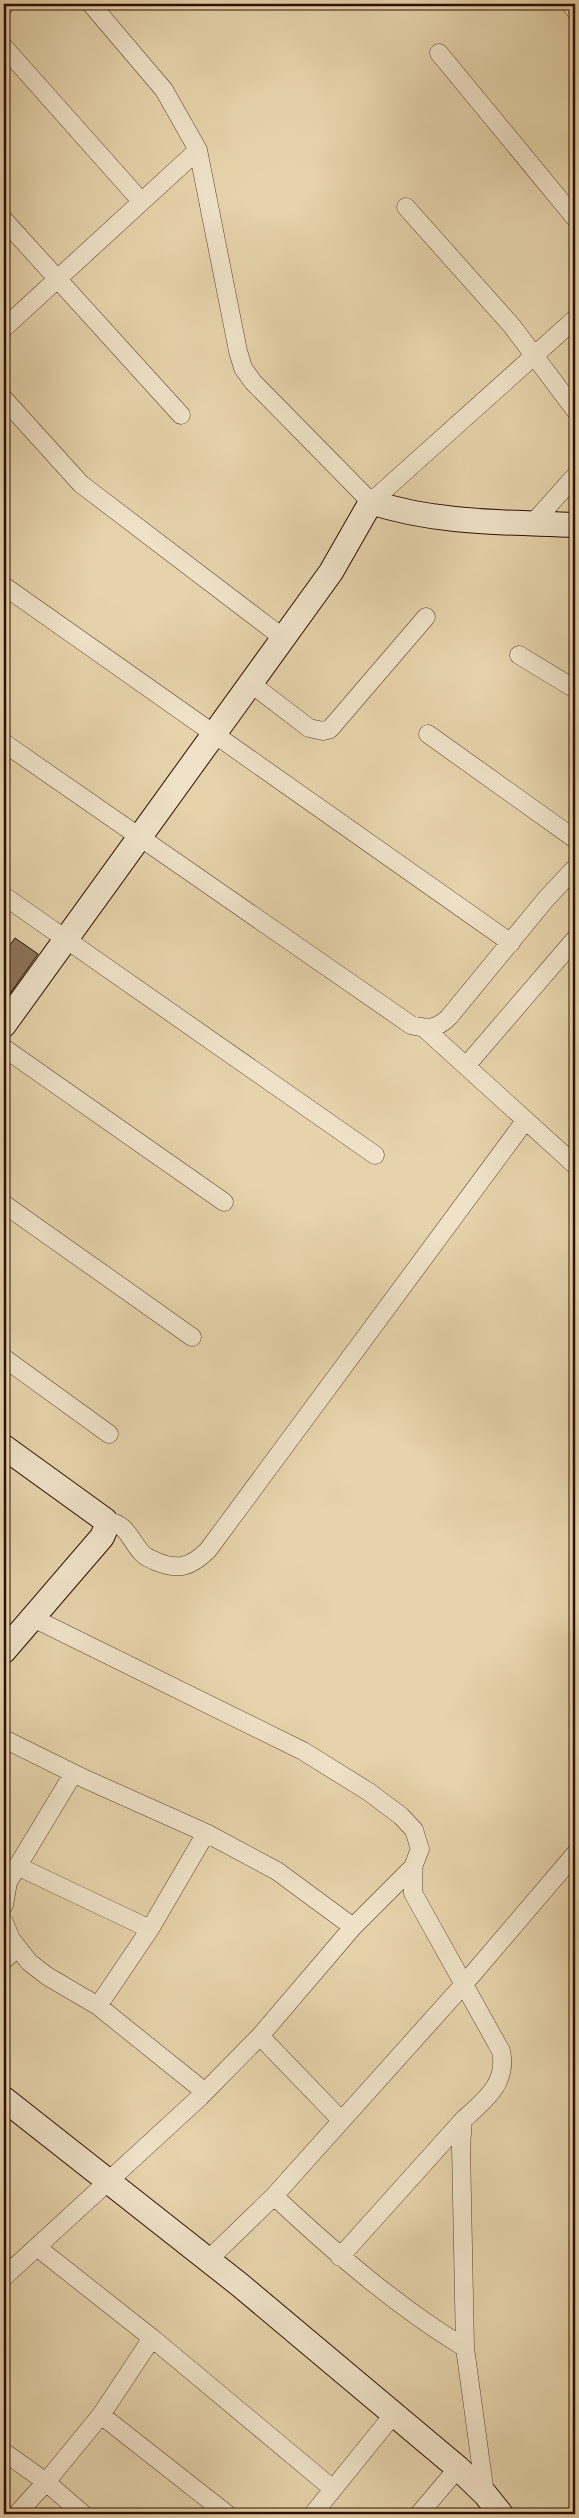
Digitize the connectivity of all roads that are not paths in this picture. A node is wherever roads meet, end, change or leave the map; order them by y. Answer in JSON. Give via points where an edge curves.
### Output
{"nodes":[{"id":1,"x":91,"y":4,"type":"edge"},
{"id":2,"x":570,"y":4,"type":"edge"},
{"id":3,"x":575,"y":10,"type":"edge"},
{"id":4,"x":4,"y":47,"type":"edge"},
{"id":5,"x":439,"y":53,"type":"dead end"},
{"id":6,"x":198,"y":150,"type":"junction"},
{"id":7,"x":141,"y":201,"type":"junction"},
{"id":8,"x":406,"y":207,"type":"dead end"},
{"id":9,"x":575,"y":218,"type":"edge"},
{"id":10,"x":4,"y":220,"type":"edge"},
{"id":11,"x":56,"y":278,"type":"junction"},
{"id":12,"x":575,"y":319,"type":"edge"},
{"id":13,"x":4,"y":328,"type":"edge"},
{"id":14,"x":534,"y":356,"type":"junction"},
{"id":15,"x":4,"y":399,"type":"edge"},
{"id":16,"x":575,"y":410,"type":"edge"},
{"id":17,"x":181,"y":415,"type":"dead end"},
{"id":18,"x":575,"y":476,"type":"edge"},
{"id":19,"x":371,"y":502,"type":"junction"},
{"id":20,"x":533,"y":523,"type":"junction"},
{"id":21,"x":575,"y":525,"type":"edge"},
{"id":22,"x":4,"y":586,"type":"edge"},
{"id":23,"x":426,"y":617,"type":"dead end"},
{"id":24,"x":282,"y":636,"type":"junction"},
{"id":25,"x":519,"y":655,"type":"dead end"},
{"id":26,"x":250,"y":683,"type":"junction"},
{"id":27,"x":575,"y":689,"type":"edge"},
{"id":28,"x":428,"y":734,"type":"dead end"},
{"id":29,"x":213,"y":735,"type":"junction"},
{"id":30,"x":4,"y":743,"type":"edge"},
{"id":31,"x":140,"y":837,"type":"junction"},
{"id":32,"x":575,"y":840,"type":"edge"},
{"id":33,"x":575,"y":868,"type":"edge"},
{"id":34,"x":4,"y":896,"type":"edge"},
{"id":35,"x":65,"y":939,"type":"junction"},
{"id":36,"x":575,"y":939,"type":"edge"},
{"id":37,"x":512,"y":943,"type":"junction"},
{"id":38,"x":4,"y":1025,"type":"edge"},
{"id":39,"x":424,"y":1028,"type":"junction"},
{"id":40,"x":4,"y":1048,"type":"edge"},
{"id":41,"x":466,"y":1066,"type":"junction"},
{"id":42,"x":525,"y":1121,"type":"junction"},
{"id":43,"x":375,"y":1155,"type":"dead end"},
{"id":44,"x":575,"y":1165,"type":"edge"},
{"id":45,"x":224,"y":1202,"type":"dead end"},
{"id":46,"x":4,"y":1204,"type":"edge"},
{"id":47,"x":192,"y":1337,"type":"dead end"},
{"id":48,"x":4,"y":1358,"type":"edge"},
{"id":49,"x":109,"y":1434,"type":"dead end"},
{"id":50,"x":4,"y":1447,"type":"edge"},
{"id":51,"x":105,"y":1520,"type":"junction"},
{"id":52,"x":33,"y":1618,"type":"junction"},
{"id":53,"x":4,"y":1651,"type":"edge"},
{"id":54,"x":4,"y":1739,"type":"edge"},
{"id":55,"x":73,"y":1774,"type":"junction"},
{"id":56,"x":206,"y":1833,"type":"junction"},
{"id":57,"x":575,"y":1854,"type":"edge"},
{"id":58,"x":17,"y":1866,"type":"junction"},
{"id":59,"x":413,"y":1866,"type":"junction"},
{"id":60,"x":4,"y":1905,"type":"edge"},
{"id":61,"x":4,"y":1922,"type":"edge"},
{"id":62,"x":353,"y":1927,"type":"junction"},
{"id":63,"x":150,"y":1929,"type":"junction"},
{"id":64,"x":17,"y":1948,"type":"junction"},
{"id":65,"x":4,"y":1960,"type":"edge"},
{"id":66,"x":465,"y":1982,"type":"junction"},
{"id":67,"x":98,"y":2006,"type":"junction"},
{"id":68,"x":260,"y":2036,"type":"junction"},
{"id":69,"x":205,"y":2092,"type":"junction"},
{"id":70,"x":4,"y":2099,"type":"edge"},
{"id":71,"x":340,"y":2119,"type":"junction"},
{"id":72,"x":463,"y":2120,"type":"junction"},
{"id":73,"x":107,"y":2182,"type":"junction"},
{"id":74,"x":274,"y":2196,"type":"junction"},
{"id":75,"x":38,"y":2248,"type":"junction"},
{"id":76,"x":340,"y":2257,"type":"junction"},
{"id":77,"x":207,"y":2261,"type":"junction"},
{"id":78,"x":4,"y":2278,"type":"edge"},
{"id":79,"x":152,"y":2338,"type":"junction"},
{"id":80,"x":465,"y":2348,"type":"junction"},
{"id":81,"x":101,"y":2415,"type":"junction"},
{"id":82,"x":393,"y":2415,"type":"junction"},
{"id":83,"x":4,"y":2452,"type":"edge"},
{"id":84,"x":458,"y":2468,"type":"junction"},
{"id":85,"x":46,"y":2482,"type":"junction"},
{"id":86,"x":333,"y":2489,"type":"junction"},
{"id":87,"x":485,"y":2494,"type":"junction"},
{"id":88,"x":17,"y":2514,"type":"edge"},
{"id":89,"x":83,"y":2514,"type":"edge"},
{"id":90,"x":227,"y":2514,"type":"edge"},
{"id":91,"x":313,"y":2514,"type":"edge"},
{"id":92,"x":419,"y":2514,"type":"edge"},
{"id":93,"x":501,"y":2514,"type":"edge"}],
"edges":[{"from":1,"to":6,"type":"street","via":[[164,90]]},
{"from":2,"to":3,"type":"street"},
{"from":4,"to":7,"type":"street"},
{"from":5,"to":9,"type":"street"},
{"from":6,"to":7,"type":"street"},
{"from":6,"to":19,"type":"street","via":[[243,368]]},
{"from":7,"to":11,"type":"street"},
{"from":8,"to":14,"type":"street","via":[[512,326]]},
{"from":10,"to":11,"type":"street"},
{"from":11,"to":13,"type":"street"},
{"from":11,"to":17,"type":"street"},
{"from":12,"to":14,"type":"street"},
{"from":14,"to":16,"type":"street"},
{"from":14,"to":19,"type":"street"},
{"from":15,"to":24,"type":"street","via":[[81,484]]},
{"from":18,"to":20,"type":"street"},
{"from":19,"to":20,"type":"street","via":[[405,513],[489,523]]},
{"from":19,"to":24,"type":"street","via":[[331,572]]},
{"from":20,"to":21,"type":"street"},
{"from":22,"to":29,"type":"street"},
{"from":23,"to":26,"type":"street","via":[[330,729],[310,728]]},
{"from":24,"to":26,"type":"street"},
{"from":25,"to":27,"type":"street"},
{"from":26,"to":29,"type":"street"},
{"from":28,"to":32,"type":"street"},
{"from":29,"to":31,"type":"street"},
{"from":29,"to":37,"type":"street"},
{"from":30,"to":31,"type":"street"},
{"from":31,"to":35,"type":"street"},
{"from":31,"to":39,"type":"street","via":[[411,1025]]},
{"from":33,"to":37,"type":"street"},
{"from":34,"to":35,"type":"street"},
{"from":35,"to":38,"type":"street"},
{"from":35,"to":43,"type":"street"},
{"from":36,"to":41,"type":"street"},
{"from":37,"to":39,"type":"street","via":[[442,1024],[433,1029]]},
{"from":39,"to":41,"type":"street"},
{"from":40,"to":45,"type":"street"},
{"from":41,"to":42,"type":"street"},
{"from":42,"to":44,"type":"street"},
{"from":42,"to":51,"type":"street","via":[[208,1550],[195,1562],[168,1567],[143,1555],[127,1531]]},
{"from":46,"to":47,"type":"street"},
{"from":48,"to":49,"type":"street"},
{"from":50,"to":51,"type":"street"},
{"from":51,"to":52,"type":"street","via":[[102,1537]]},
{"from":52,"to":53,"type":"street"},
{"from":52,"to":59,"type":"street","via":[[304,1751],[370,1792],[414,1830],[420,1849]]},
{"from":54,"to":55,"type":"street"},
{"from":55,"to":56,"type":"street"},
{"from":55,"to":58,"type":"street"},
{"from":56,"to":62,"type":"street","via":[[276,1871]]},
{"from":56,"to":63,"type":"street"},
{"from":57,"to":66,"type":"street"},
{"from":58,"to":60,"type":"street","via":[[8,1882]]},
{"from":58,"to":63,"type":"street"},
{"from":59,"to":62,"type":"street"},
{"from":59,"to":66,"type":"street","via":[[413,1893]]},
{"from":61,"to":64,"type":"street"},
{"from":62,"to":68,"type":"street"},
{"from":63,"to":67,"type":"street"},
{"from":64,"to":65,"type":"street"},
{"from":64,"to":67,"type":"street","via":[[47,1976]]},
{"from":66,"to":71,"type":"street"},
{"from":66,"to":72,"type":"street","via":[[504,2062],[499,2084]]},
{"from":67,"to":69,"type":"street"},
{"from":68,"to":69,"type":"street"},
{"from":68,"to":71,"type":"street"},
{"from":69,"to":73,"type":"street"},
{"from":70,"to":73,"type":"street"},
{"from":71,"to":74,"type":"street"},
{"from":72,"to":76,"type":"street"},
{"from":72,"to":80,"type":"street"},
{"from":73,"to":75,"type":"street"},
{"from":73,"to":77,"type":"street"},
{"from":74,"to":76,"type":"street"},
{"from":74,"to":77,"type":"street"},
{"from":75,"to":78,"type":"street"},
{"from":75,"to":79,"type":"street"},
{"from":76,"to":80,"type":"street","via":[[429,2325]]},
{"from":77,"to":82,"type":"street","via":[[240,2285]]},
{"from":79,"to":81,"type":"street"},
{"from":79,"to":86,"type":"street"},
{"from":80,"to":87,"type":"street"},
{"from":81,"to":85,"type":"street"},
{"from":81,"to":90,"type":"street"},
{"from":82,"to":84,"type":"street"},
{"from":82,"to":86,"type":"street"},
{"from":83,"to":85,"type":"street"},
{"from":84,"to":87,"type":"street"},
{"from":84,"to":92,"type":"street"},
{"from":85,"to":88,"type":"street"},
{"from":85,"to":89,"type":"street"},
{"from":86,"to":91,"type":"street"},
{"from":87,"to":93,"type":"street"}]}
